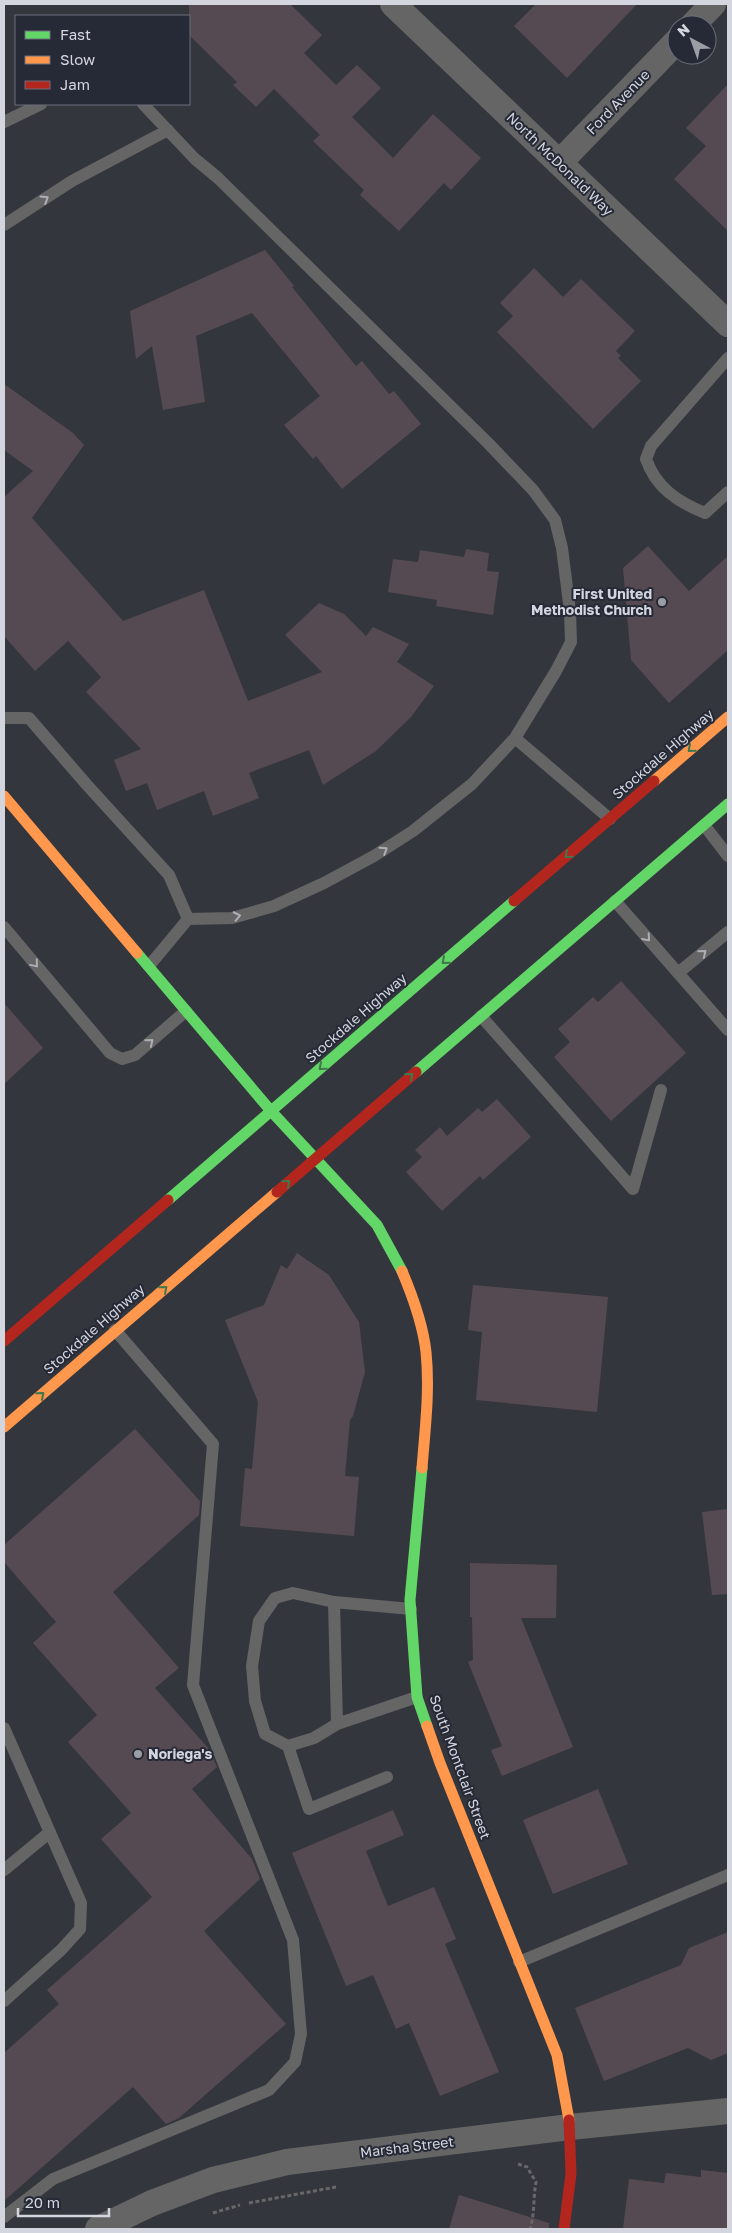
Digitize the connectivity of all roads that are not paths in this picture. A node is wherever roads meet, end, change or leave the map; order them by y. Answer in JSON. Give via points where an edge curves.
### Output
{"nodes":[{"id":1,"x":393,"y":4,"type":"edge"},
{"id":2,"x":713,"y":4,"type":"edge"},
{"id":3,"x":703,"y":15,"type":"edge"},
{"id":4,"x":667,"y":51,"type":"edge"},
{"id":5,"x":39,"y":105,"type":"edge"},
{"id":6,"x":144,"y":105,"type":"edge"},
{"id":7,"x":4,"y":122,"type":"edge"},
{"id":8,"x":168,"y":130,"type":"junction"},
{"id":9,"x":559,"y":163,"type":"junction"},
{"id":10,"x":4,"y":225,"type":"edge"},
{"id":11,"x":728,"y":324,"type":"edge"},
{"id":12,"x":728,"y":358,"type":"edge"},
{"id":13,"x":728,"y":492,"type":"edge"},
{"id":14,"x":728,"y":717,"type":"edge"},
{"id":15,"x":4,"y":718,"type":"edge"},
{"id":16,"x":515,"y":738,"type":"junction"},
{"id":17,"x":4,"y":796,"type":"edge"},
{"id":18,"x":728,"y":804,"type":"edge"},
{"id":19,"x":15,"y":809,"type":"junction"},
{"id":20,"x":610,"y":819,"type":"junction"},
{"id":21,"x":4,"y":821,"type":"edge"},
{"id":22,"x":704,"y":825,"type":"junction"},
{"id":23,"x":728,"y":856,"type":"edge"},
{"id":24,"x":615,"y":901,"type":"junction"},
{"id":25,"x":188,"y":919,"type":"junction"},
{"id":26,"x":4,"y":927,"type":"edge"},
{"id":27,"x":728,"y":932,"type":"edge"},
{"id":28,"x":149,"y":966,"type":"junction"},
{"id":29,"x":678,"y":973,"type":"junction"},
{"id":30,"x":186,"y":1011,"type":"junction"},
{"id":31,"x":480,"y":1016,"type":"junction"},
{"id":32,"x":728,"y":1030,"type":"edge"},
{"id":33,"x":661,"y":1090,"type":"dead end"},
{"id":34,"x":271,"y":1111,"type":"junction"},
{"id":35,"x":314,"y":1159,"type":"junction"},
{"id":36,"x":115,"y":1330,"type":"junction"},
{"id":37,"x":4,"y":1342,"type":"edge"},
{"id":38,"x":4,"y":1427,"type":"edge"},
{"id":39,"x":334,"y":1602,"type":"junction"},
{"id":40,"x":410,"y":1609,"type":"junction"},
{"id":41,"x":417,"y":1697,"type":"junction"},
{"id":42,"x":337,"y":1724,"type":"junction"},
{"id":43,"x":4,"y":1728,"type":"edge"},
{"id":44,"x":288,"y":1746,"type":"junction"},
{"id":45,"x":387,"y":1777,"type":"dead end"},
{"id":46,"x":50,"y":1832,"type":"junction"},
{"id":47,"x":4,"y":1870,"type":"edge"},
{"id":48,"x":728,"y":1875,"type":"edge"},
{"id":49,"x":519,"y":1962,"type":"junction"},
{"id":50,"x":4,"y":2001,"type":"edge"},
{"id":51,"x":728,"y":2111,"type":"edge"},
{"id":52,"x":570,"y":2127,"type":"junction"},
{"id":53,"x":4,"y":2217,"type":"edge"},
{"id":54,"x":98,"y":2229,"type":"edge"},
{"id":55,"x":564,"y":2229,"type":"edge"}],
"edges":[{"from":1,"to":9,"type":"street","name":"North McDonald Way"},
{"from":2,"to":3,"type":"street"},
{"from":4,"to":9,"type":"street","name":"Ford Avenue"},
{"from":5,"to":7,"type":"lane"},
{"from":6,"to":8,"type":"lane"},
{"from":10,"to":8,"type":"lane","one_way":true,"via":[[72,181]]},
{"from":8,"to":16,"type":"lane","via":[[195,160],[218,178],[488,443],[533,490],[555,520],[562,548],[571,642]]},
{"from":9,"to":11,"type":"street","name":"North McDonald Way"},
{"from":12,"to":13,"type":"lane","via":[[651,446],[646,459],[650,471],[673,498],[705,513]]},
{"from":14,"to":20,"type":"main road","name":"Stockdale Highway","one_way":true},
{"from":15,"to":25,"type":"lane","via":[[29,718],[169,875]]},
{"from":16,"to":20,"type":"lane"},
{"from":25,"to":16,"type":"lane","one_way":true,"via":[[232,918],[274,906],[366,861],[413,830],[472,784]]},
{"from":17,"to":19,"type":"main road","name":"South Montclair Street"},
{"from":18,"to":22,"type":"main road","name":"Stockdale Highway"},
{"from":19,"to":21,"type":"lane"},
{"from":19,"to":28,"type":"main road","name":"South Montclair Street"},
{"from":20,"to":34,"type":"main road","name":"Stockdale Highway","one_way":true},
{"from":22,"to":23,"type":"lane"},
{"from":22,"to":24,"type":"main road","name":"Stockdale Highway"},
{"from":24,"to":29,"type":"lane","one_way":true},
{"from":24,"to":31,"type":"main road","name":"Stockdale Highway"},
{"from":25,"to":28,"type":"lane"},
{"from":26,"to":30,"type":"lane","one_way":true,"via":[[110,1053],[122,1059],[134,1055]]},
{"from":29,"to":27,"type":"lane","one_way":true},
{"from":28,"to":30,"type":"main road","name":"South Montclair Street"},
{"from":29,"to":32,"type":"lane"},
{"from":30,"to":34,"type":"main road","name":"South Montclair Street"},
{"from":31,"to":33,"type":"lane","via":[[633,1190]]},
{"from":35,"to":31,"type":"main road","name":"Stockdale Highway","one_way":true},
{"from":34,"to":35,"type":"main road","name":"South Montclair Street"},
{"from":34,"to":37,"type":"main road","name":"Stockdale Highway"},
{"from":36,"to":35,"type":"main road","name":"Stockdale Highway","one_way":true},
{"from":35,"to":40,"type":"main road","name":"South Montclair Street","via":[[376,1225],[401,1267],[424,1342],[428,1400]]},
{"from":38,"to":36,"type":"main road","name":"Stockdale Highway","one_way":true},
{"from":36,"to":53,"type":"lane","via":[[213,1444],[193,1685],[293,1940],[301,2034],[295,2062],[269,2090],[53,2179]]},
{"from":39,"to":40,"type":"lane"},
{"from":39,"to":42,"type":"lane"},
{"from":39,"to":44,"type":"lane","via":[[293,1593],[275,1598],[259,1621],[252,1666],[255,1700],[265,1734]]},
{"from":40,"to":41,"type":"main road","name":"South Montclair Street"},
{"from":41,"to":42,"type":"lane"},
{"from":41,"to":49,"type":"main road","name":"South Montclair Street"},
{"from":42,"to":44,"type":"lane","via":[[314,1738]]},
{"from":43,"to":46,"type":"lane"},
{"from":44,"to":45,"type":"lane","via":[[310,1809]]},
{"from":46,"to":47,"type":"lane"},
{"from":46,"to":50,"type":"lane","via":[[81,1903],[80,1929]]},
{"from":48,"to":49,"type":"lane"},
{"from":49,"to":52,"type":"main road","name":"South Montclair Street","via":[[556,2056]]},
{"from":51,"to":52,"type":"street","name":"Marsha Street"},
{"from":52,"to":54,"type":"street","name":"Marsha Street","via":[[287,2162],[213,2180],[152,2203]]},
{"from":52,"to":55,"type":"main road","name":"South Montclair Street","via":[[571,2174]]}]}
